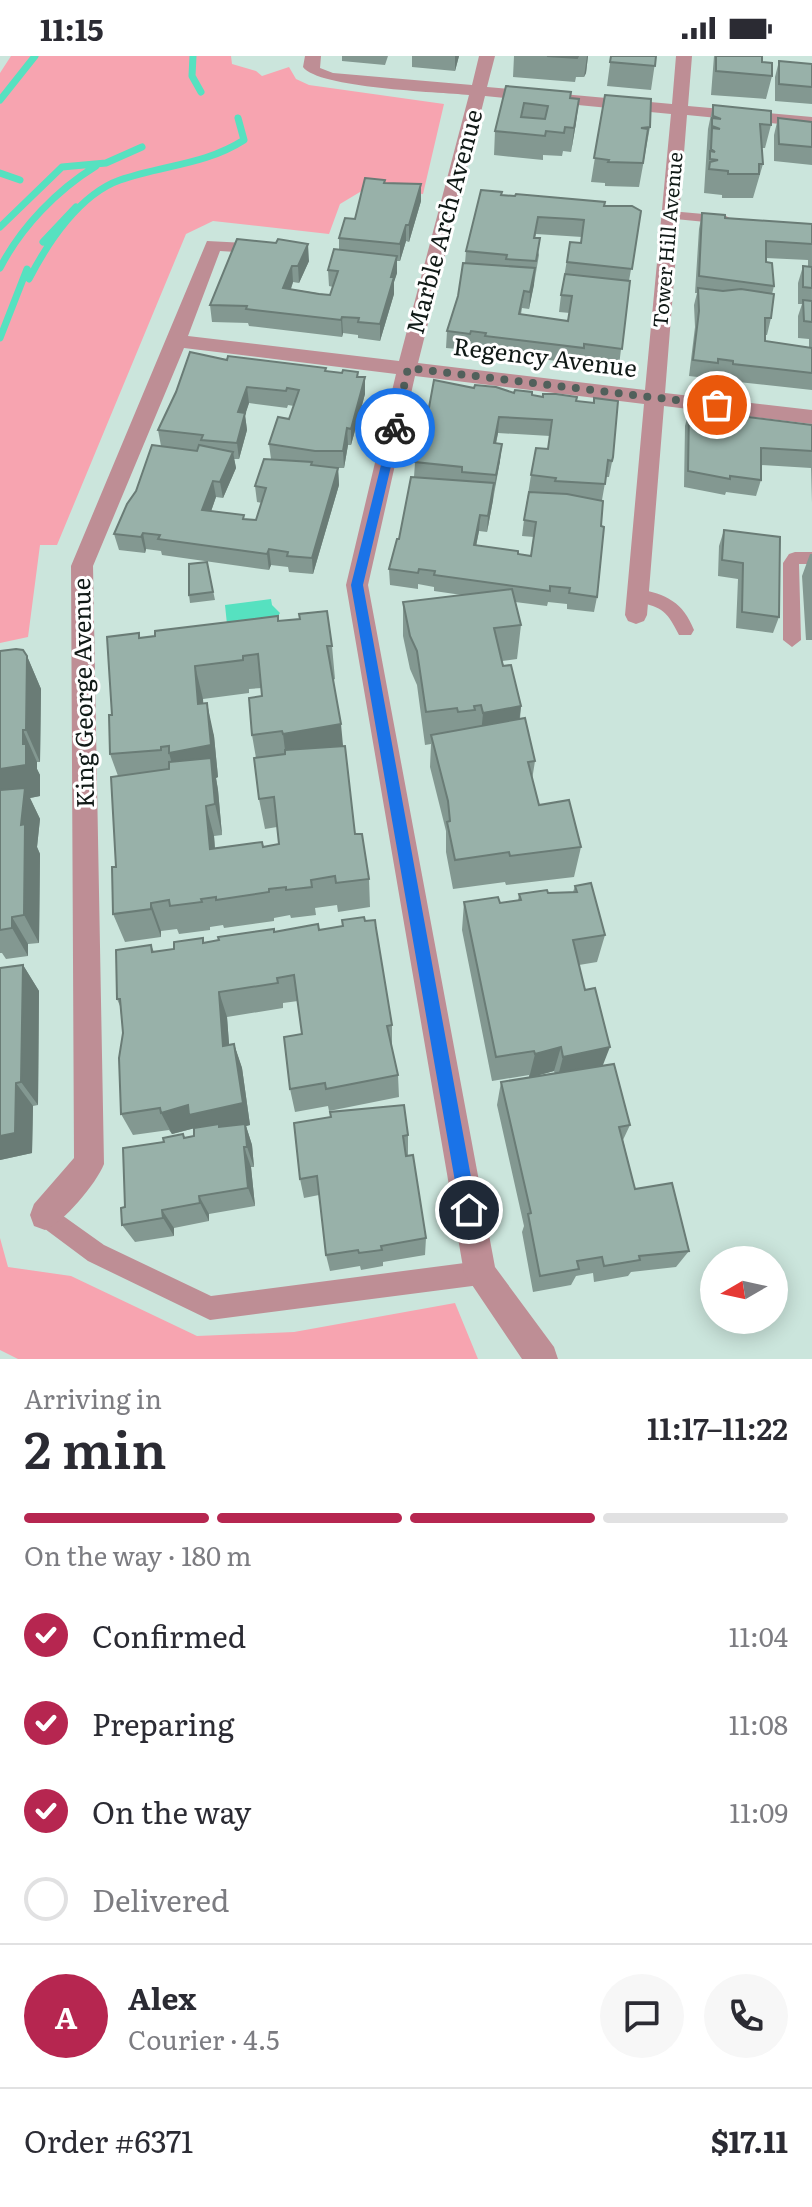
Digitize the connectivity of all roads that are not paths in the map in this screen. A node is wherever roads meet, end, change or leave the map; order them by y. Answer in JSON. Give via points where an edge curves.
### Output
{"nodes":[{"id":1,"x":487,"y":56,"type":"edge"},
{"id":2,"x":684,"y":56,"type":"edge"},
{"id":3,"x":314,"y":64,"type":"edge"},
{"id":4,"x":478,"y":93,"type":"junction"},
{"id":5,"x":680,"y":109,"type":"junction"},
{"id":6,"x":812,"y":122,"type":"edge"},
{"id":7,"x":670,"y":215,"type":"junction"},
{"id":8,"x":737,"y":221,"type":"edge"},
{"id":9,"x":278,"y":250,"type":"edge"},
{"id":10,"x":177,"y":341,"type":"junction"},
{"id":11,"x":408,"y":368,"type":"junction"},
{"id":12,"x":655,"y":397,"type":"junction"},
{"id":13,"x":812,"y":417,"type":"edge"},
{"id":14,"x":803,"y":558,"type":"edge"},
{"id":15,"x":637,"y":605,"type":"joint"},
{"id":16,"x":685,"y":630,"type":"dead end"},
{"id":17,"x":792,"y":640,"type":"dead end"},
{"id":18,"x":45,"y":1215,"type":"joint"},
{"id":19,"x":480,"y":1273,"type":"junction"},
{"id":20,"x":542,"y":1359,"type":"edge"}],
"edges":[{"from":1,"to":4,"type":"street","name":"Marble Arch Avenue"},
{"from":2,"to":5,"type":"street","name":"Tower Hill Avenue"},
{"from":3,"to":4,"type":"street","via":[[331,77]]},
{"from":4,"to":5,"type":"street"},
{"from":4,"to":11,"type":"street","name":"Marble Arch Avenue"},
{"from":5,"to":6,"type":"street"},
{"from":5,"to":7,"type":"street","name":"Tower Hill Avenue"},
{"from":7,"to":8,"type":"lane"},
{"from":7,"to":12,"type":"street","name":"Tower Hill Avenue"},
{"from":9,"to":10,"type":"street","name":"King George Avenue","via":[[213,245]]},
{"from":10,"to":11,"type":"street","name":"Regency Avenue"},
{"from":10,"to":18,"type":"street","name":"King George Avenue","via":[[82,566],[89,1164]]},
{"from":11,"to":12,"type":"street","name":"Regency Avenue"},
{"from":11,"to":19,"type":"street","name":"Marble Arch Avenue","via":[[357,585]]},
{"from":12,"to":13,"type":"street","name":"Regency Avenue"},
{"from":12,"to":15,"type":"street","name":"Tower Hill Avenue"},
{"from":14,"to":17,"type":"lane","via":[[791,563]]},
{"from":15,"to":16,"type":"lane","via":[[666,601],[680,613]]},
{"from":18,"to":19,"type":"lane","via":[[96,1253],[210,1308]]},
{"from":19,"to":20,"type":"street","name":"Marble Arch Avenue"}]}
